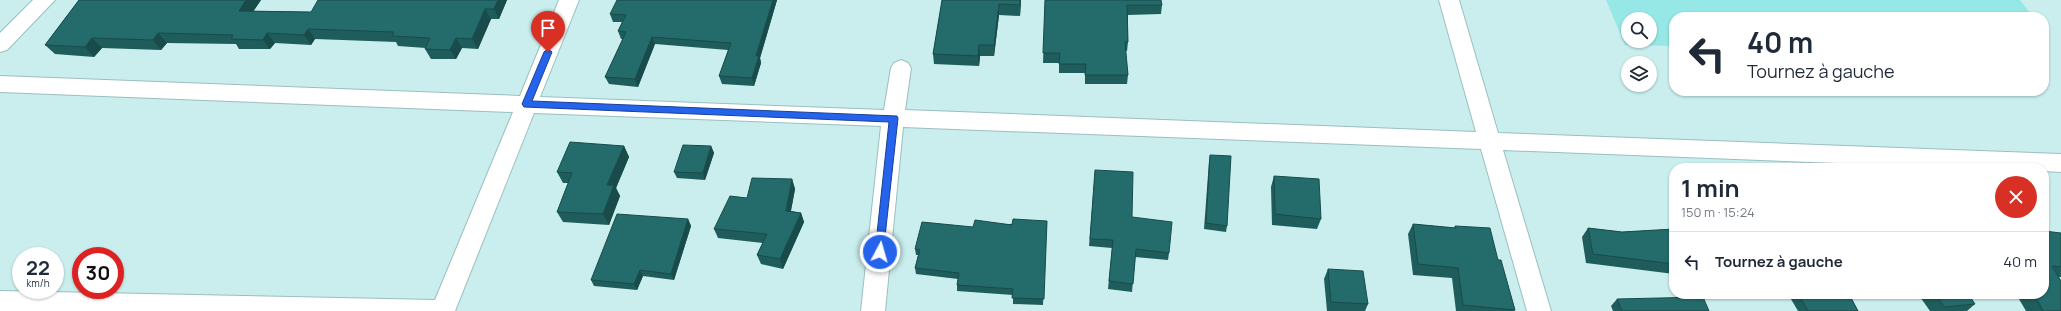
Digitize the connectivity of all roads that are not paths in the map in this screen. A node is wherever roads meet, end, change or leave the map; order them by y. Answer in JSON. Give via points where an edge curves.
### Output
{"nodes":[{"id":1,"x":25,"y":0,"type":"edge"},
{"id":2,"x":45,"y":0,"type":"edge"},
{"id":3,"x":569,"y":0,"type":"edge"},
{"id":4,"x":1449,"y":0,"type":"edge"},
{"id":5,"x":0,"y":34,"type":"edge"},
{"id":6,"x":0,"y":45,"type":"edge"},
{"id":7,"x":901,"y":68,"type":"dead end"},
{"id":8,"x":0,"y":84,"type":"edge"},
{"id":9,"x":527,"y":104,"type":"junction"},
{"id":10,"x":893,"y":118,"type":"junction"},
{"id":11,"x":1490,"y":141,"type":"junction"},
{"id":12,"x":2061,"y":163,"type":"edge"},
{"id":13,"x":0,"y":302,"type":"edge"},
{"id":14,"x":438,"y":311,"type":"edge"},
{"id":15,"x":443,"y":311,"type":"edge"},
{"id":16,"x":873,"y":311,"type":"edge"},
{"id":17,"x":1539,"y":311,"type":"edge"}],
"edges":[{"from":1,"to":5,"type":"street"},
{"from":2,"to":6,"type":"street"},
{"from":3,"to":9,"type":"street"},
{"from":4,"to":11,"type":"street"},
{"from":7,"to":10,"type":"street"},
{"from":8,"to":9,"type":"street"},
{"from":9,"to":10,"type":"street"},
{"from":9,"to":15,"type":"street"},
{"from":10,"to":11,"type":"street"},
{"from":10,"to":16,"type":"street"},
{"from":11,"to":12,"type":"street"},
{"from":11,"to":17,"type":"street"},
{"from":13,"to":14,"type":"street"}]}
